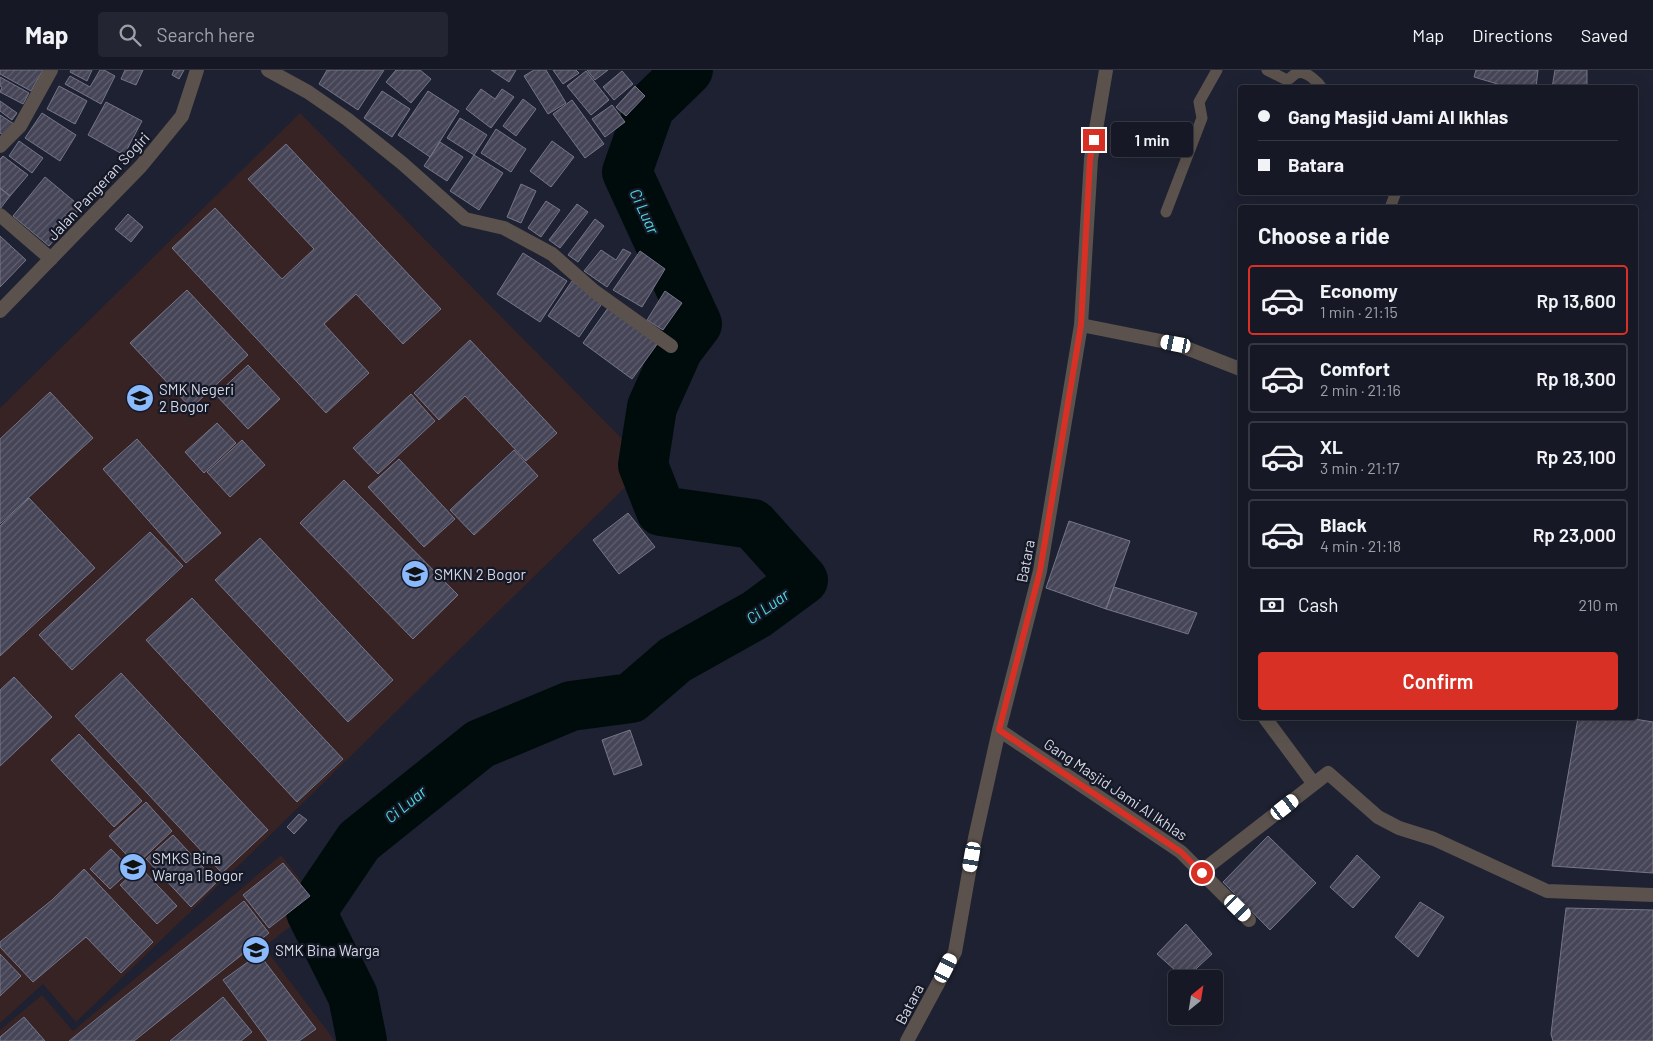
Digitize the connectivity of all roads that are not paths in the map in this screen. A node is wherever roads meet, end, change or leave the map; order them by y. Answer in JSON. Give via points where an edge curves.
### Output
{"nodes":[{"id":1,"x":51,"y":70,"type":"edge"},
{"id":2,"x":197,"y":70,"type":"edge"},
{"id":3,"x":268,"y":70,"type":"edge"},
{"id":4,"x":1106,"y":70,"type":"edge"},
{"id":5,"x":1218,"y":70,"type":"edge"},
{"id":6,"x":1267,"y":70,"type":"edge"},
{"id":7,"x":1319,"y":85,"type":"edge"},
{"id":8,"x":0,"y":146,"type":"edge"},
{"id":9,"x":1166,"y":212,"type":"dead end"},
{"id":10,"x":0,"y":215,"type":"edge"},
{"id":11,"x":51,"y":259,"type":"junction"},
{"id":12,"x":0,"y":310,"type":"edge"},
{"id":13,"x":1081,"y":325,"type":"junction"},
{"id":14,"x":671,"y":346,"type":"dead end"},
{"id":15,"x":1238,"y":368,"type":"edge"},
{"id":16,"x":1266,"y":720,"type":"edge"},
{"id":17,"x":999,"y":730,"type":"junction"},
{"id":18,"x":1314,"y":784,"type":"junction"},
{"id":19,"x":1202,"y":873,"type":"junction"},
{"id":20,"x":1653,"y":895,"type":"edge"},
{"id":21,"x":1249,"y":920,"type":"dead end"},
{"id":22,"x":908,"y":1041,"type":"edge"}],
"edges":[{"from":1,"to":8,"type":"street","via":[[20,126]]},
{"from":2,"to":11,"type":"street","name":"Jalan Pangeran Sogiri","via":[[182,116],[141,166]]},
{"from":3,"to":14,"type":"street","via":[[347,119],[465,219],[504,228],[552,254],[594,291]]},
{"from":4,"to":13,"type":"street","name":"Batara","via":[[1090,159]]},
{"from":5,"to":9,"type":"lane","via":[[1199,102],[1202,118]]},
{"from":6,"to":7,"type":"lane","via":[[1287,80],[1297,73],[1304,74]]},
{"from":10,"to":11,"type":"street"},
{"from":11,"to":12,"type":"street","name":"Jalan Pangeran Sogiri"},
{"from":13,"to":15,"type":"street","via":[[1176,344]]},
{"from":13,"to":17,"type":"street","name":"Batara","via":[[1040,571]]},
{"from":16,"to":18,"type":"street"},
{"from":17,"to":19,"type":"street","name":"Gang Masjid Jami Al Ikhlas","via":[[1181,852]]},
{"from":17,"to":22,"type":"street","name":"Batara","via":[[975,838],[955,952]]},
{"from":18,"to":19,"type":"street"},
{"from":18,"to":20,"type":"street","via":[[1328,773],[1378,817],[1547,891]]},
{"from":19,"to":21,"type":"street","name":"Gang Masjid Jami Al Ikhlas"}]}
